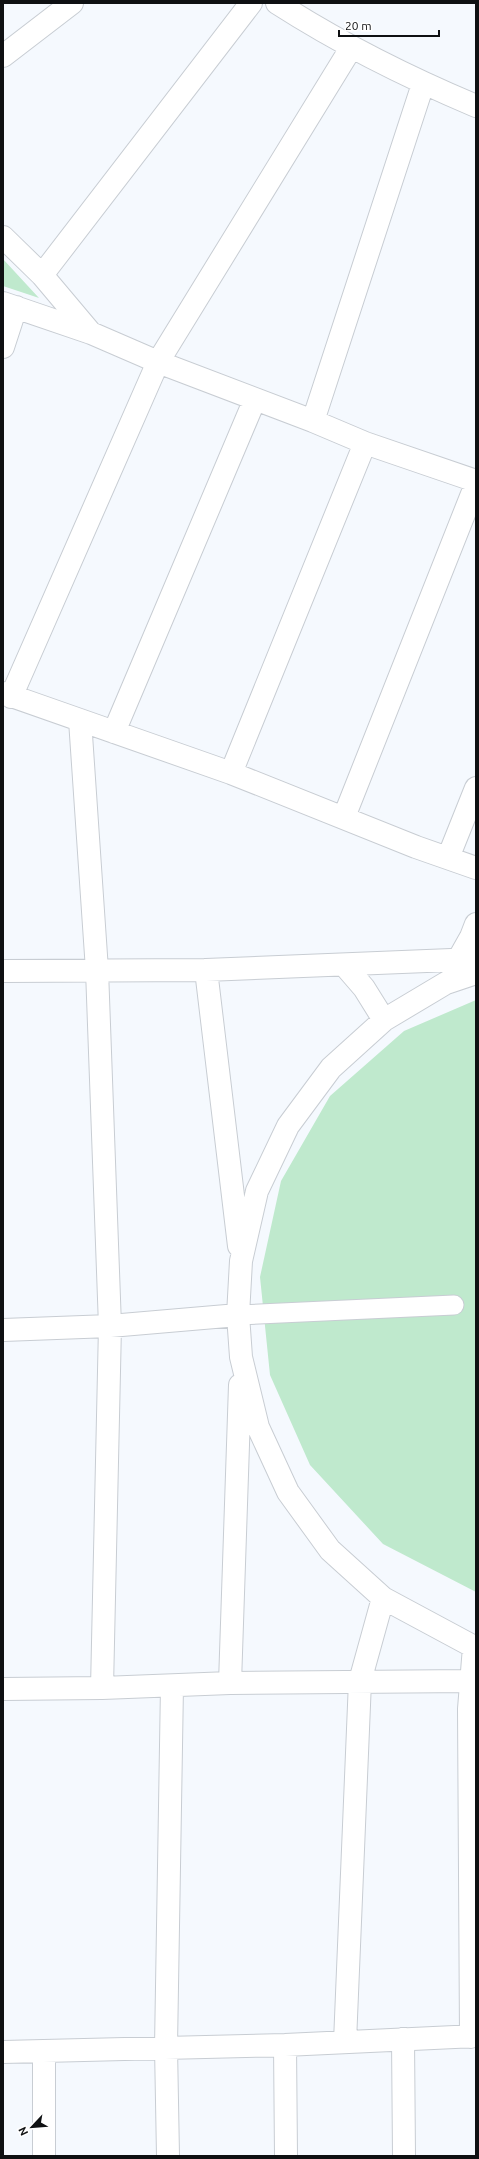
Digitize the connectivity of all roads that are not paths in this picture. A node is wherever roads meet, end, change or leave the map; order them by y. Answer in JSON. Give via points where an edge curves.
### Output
{"nodes":[{"id":1,"x":72,"y":3,"type":"edge"},
{"id":2,"x":251,"y":3,"type":"edge"},
{"id":3,"x":277,"y":3,"type":"edge"},
{"id":4,"x":351,"y":48,"type":"junction"},
{"id":5,"x":3,"y":56,"type":"edge"},
{"id":6,"x":423,"y":84,"type":"junction"},
{"id":7,"x":476,"y":106,"type":"edge"},
{"id":8,"x":3,"y":237,"type":"edge"},
{"id":9,"x":42,"y":275,"type":"junction"},
{"id":10,"x":9,"y":305,"type":"edge"},
{"id":11,"x":91,"y":333,"type":"junction"},
{"id":12,"x":3,"y":348,"type":"edge"},
{"id":13,"x":158,"y":362,"type":"junction"},
{"id":14,"x":255,"y":399,"type":"junction"},
{"id":15,"x":313,"y":422,"type":"junction"},
{"id":16,"x":365,"y":443,"type":"junction"},
{"id":17,"x":476,"y":483,"type":"edge"},
{"id":18,"x":7,"y":695,"type":"edge"},
{"id":19,"x":80,"y":720,"type":"junction"},
{"id":20,"x":114,"y":732,"type":"junction"},
{"id":21,"x":231,"y":773,"type":"junction"},
{"id":22,"x":476,"y":788,"type":"edge"},
{"id":23,"x":344,"y":817,"type":"junction"},
{"id":24,"x":448,"y":858,"type":"junction"},
{"id":25,"x":476,"y":868,"type":"edge"},
{"id":26,"x":476,"y":924,"type":"edge"},
{"id":27,"x":467,"y":959,"type":"edge"},
{"id":28,"x":345,"y":966,"type":"junction"},
{"id":29,"x":97,"y":970,"type":"junction"},
{"id":30,"x":206,"y":970,"type":"junction"},
{"id":31,"x":3,"y":971,"type":"edge"},
{"id":32,"x":476,"y":973,"type":"edge"},
{"id":33,"x":446,"y":983,"type":"junction"},
{"id":34,"x":384,"y":1020,"type":"junction"},
{"id":35,"x":241,"y":1261,"type":"junction"},
{"id":36,"x":454,"y":1305,"type":"dead end"},
{"id":37,"x":238,"y":1315,"type":"junction"},
{"id":38,"x":110,"y":1326,"type":"junction"},
{"id":39,"x":3,"y":1330,"type":"edge"},
{"id":40,"x":241,"y":1358,"type":"junction"},
{"id":41,"x":383,"y":1598,"type":"junction"},
{"id":42,"x":475,"y":1648,"type":"edge"},
{"id":43,"x":473,"y":1681,"type":"edge"},
{"id":44,"x":360,"y":1682,"type":"junction"},
{"id":45,"x":230,"y":1683,"type":"junction"},
{"id":46,"x":172,"y":1686,"type":"junction"},
{"id":47,"x":102,"y":1688,"type":"junction"},
{"id":48,"x":3,"y":1689,"type":"edge"},
{"id":49,"x":473,"y":2037,"type":"edge"},
{"id":50,"x":403,"y":2039,"type":"junction"},
{"id":51,"x":345,"y":2042,"type":"junction"},
{"id":52,"x":285,"y":2045,"type":"junction"},
{"id":53,"x":166,"y":2047,"type":"junction"},
{"id":54,"x":3,"y":2052,"type":"edge"},
{"id":55,"x":44,"y":2053,"type":"junction"},
{"id":56,"x":44,"y":2156,"type":"edge"},
{"id":57,"x":168,"y":2156,"type":"edge"},
{"id":58,"x":286,"y":2156,"type":"edge"},
{"id":59,"x":404,"y":2156,"type":"edge"}],
"edges":[{"from":1,"to":5,"type":"street"},
{"from":2,"to":9,"type":"street"},
{"from":3,"to":4,"type":"street"},
{"from":4,"to":6,"type":"street"},
{"from":4,"to":13,"type":"street"},
{"from":6,"to":7,"type":"street"},
{"from":6,"to":15,"type":"street"},
{"from":8,"to":9,"type":"street"},
{"from":9,"to":11,"type":"street"},
{"from":10,"to":11,"type":"street"},
{"from":10,"to":12,"type":"street"},
{"from":11,"to":13,"type":"street"},
{"from":13,"to":14,"type":"street"},
{"from":13,"to":18,"type":"street"},
{"from":14,"to":15,"type":"street"},
{"from":14,"to":20,"type":"street"},
{"from":15,"to":16,"type":"street"},
{"from":16,"to":17,"type":"street"},
{"from":16,"to":21,"type":"street"},
{"from":17,"to":23,"type":"street"},
{"from":18,"to":19,"type":"street"},
{"from":19,"to":20,"type":"street"},
{"from":19,"to":29,"type":"street"},
{"from":20,"to":21,"type":"street"},
{"from":21,"to":23,"type":"street"},
{"from":22,"to":24,"type":"street"},
{"from":23,"to":24,"type":"street"},
{"from":24,"to":25,"type":"street"},
{"from":26,"to":27,"type":"street"},
{"from":27,"to":28,"type":"street"},
{"from":27,"to":33,"type":"street"},
{"from":28,"to":30,"type":"street"},
{"from":28,"to":34,"type":"street","via":[[364,988]]},
{"from":29,"to":30,"type":"street"},
{"from":29,"to":31,"type":"street"},
{"from":29,"to":38,"type":"street"},
{"from":30,"to":35,"type":"street"},
{"from":32,"to":33,"type":"street"},
{"from":33,"to":34,"type":"street"},
{"from":34,"to":35,"type":"street","via":[[331,1068],[288,1126],[257,1191]]},
{"from":35,"to":37,"type":"street"},
{"from":36,"to":37,"type":"lane"},
{"from":37,"to":38,"type":"street"},
{"from":37,"to":40,"type":"street"},
{"from":38,"to":39,"type":"street"},
{"from":38,"to":47,"type":"street"},
{"from":40,"to":41,"type":"street","via":[[258,1427],[288,1492],[330,1550]]},
{"from":40,"to":45,"type":"street"},
{"from":41,"to":42,"type":"street"},
{"from":41,"to":44,"type":"street"},
{"from":42,"to":43,"type":"street"},
{"from":43,"to":44,"type":"street"},
{"from":43,"to":49,"type":"street"},
{"from":44,"to":45,"type":"street"},
{"from":44,"to":51,"type":"street"},
{"from":45,"to":46,"type":"street"},
{"from":46,"to":47,"type":"street"},
{"from":46,"to":53,"type":"street"},
{"from":47,"to":48,"type":"street"},
{"from":49,"to":50,"type":"street"},
{"from":50,"to":51,"type":"street"},
{"from":50,"to":59,"type":"street"},
{"from":51,"to":52,"type":"street"},
{"from":52,"to":53,"type":"street"},
{"from":52,"to":58,"type":"street"},
{"from":53,"to":55,"type":"street"},
{"from":53,"to":57,"type":"street"},
{"from":54,"to":55,"type":"street"},
{"from":55,"to":56,"type":"street"}]}
